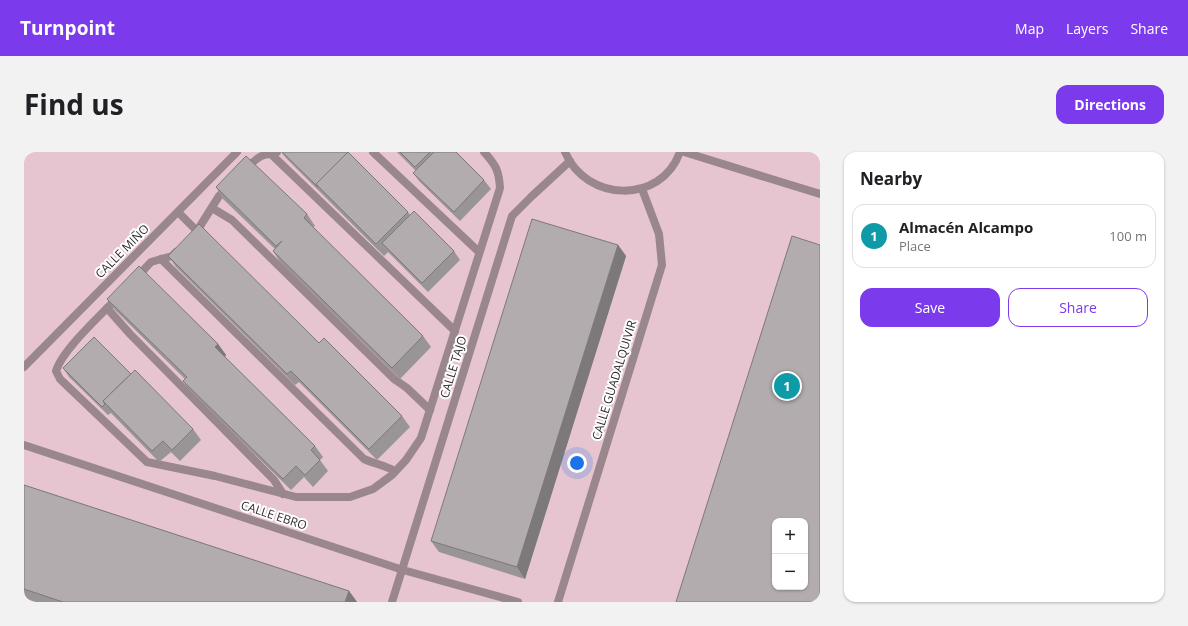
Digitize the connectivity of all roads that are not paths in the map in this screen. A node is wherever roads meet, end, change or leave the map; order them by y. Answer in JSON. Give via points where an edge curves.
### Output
{"nodes":[{"id":1,"x":238,"y":152,"type":"edge"},
{"id":2,"x":373,"y":152,"type":"edge"},
{"id":3,"x":484,"y":152,"type":"edge"},
{"id":4,"x":565,"y":152,"type":"edge"},
{"id":5,"x":680,"y":152,"type":"edge"},
{"id":6,"x":684,"y":152,"type":"edge"},
{"id":7,"x":274,"y":153,"type":"edge"},
{"id":8,"x":570,"y":161,"type":"junction"},
{"id":9,"x":642,"y":189,"type":"junction"},
{"id":10,"x":820,"y":194,"type":"edge"},
{"id":11,"x":212,"y":208,"type":"junction"},
{"id":12,"x":178,"y":212,"type":"junction"},
{"id":13,"x":182,"y":246,"type":"edge"},
{"id":14,"x":479,"y":252,"type":"junction"},
{"id":15,"x":161,"y":259,"type":"junction"},
{"id":16,"x":107,"y":308,"type":"junction"},
{"id":17,"x":455,"y":331,"type":"junction"},
{"id":18,"x":24,"y":368,"type":"edge"},
{"id":19,"x":430,"y":410,"type":"junction"},
{"id":20,"x":24,"y":445,"type":"edge"},
{"id":21,"x":395,"y":471,"type":"junction"},
{"id":22,"x":283,"y":494,"type":"junction"},
{"id":23,"x":403,"y":570,"type":"junction"},
{"id":24,"x":392,"y":602,"type":"edge"},
{"id":25,"x":518,"y":602,"type":"edge"},
{"id":26,"x":558,"y":602,"type":"edge"}],
"edges":[{"from":1,"to":12,"type":"street","name":"CALLE MIÑO"},
{"from":2,"to":14,"type":"street"},
{"from":3,"to":14,"type":"street","via":[[493,162],[499,175],[500,188]]},
{"from":4,"to":8,"type":"street"},
{"from":5,"to":9,"type":"street","via":[[677,160],[662,178]]},
{"from":6,"to":10,"type":"street"},
{"from":7,"to":11,"type":"street","via":[[262,155],[253,161],[219,196]]},
{"from":7,"to":17,"type":"street"},
{"from":8,"to":9,"type":"street","via":[[578,172],[596,186],[619,192]]},
{"from":8,"to":23,"type":"street","name":"CALLE TAJO","via":[[512,216]]},
{"from":9,"to":26,"type":"street","name":"CALLE GUADALQUIVIR","via":[[659,234],[662,265]]},
{"from":11,"to":12,"type":"street","via":[[195,234]]},
{"from":11,"to":19,"type":"street","via":[[232,220],[394,379]]},
{"from":12,"to":18,"type":"street","name":"CALLE MIÑO"},
{"from":13,"to":15,"type":"street","via":[[172,256]]},
{"from":14,"to":17,"type":"street"},
{"from":15,"to":16,"type":"street","via":[[151,262]]},
{"from":15,"to":21,"type":"street","via":[[364,459]]},
{"from":16,"to":22,"type":"street","via":[[274,480]]},
{"from":16,"to":22,"type":"street","via":[[59,363],[56,371],[60,379],[147,462]]},
{"from":17,"to":19,"type":"street"},
{"from":19,"to":21,"type":"street","via":[[421,438]]},
{"from":20,"to":23,"type":"street","name":"CALLE EBRO"},
{"from":21,"to":22,"type":"street","via":[[374,489],[350,497],[296,497]]},
{"from":23,"to":24,"type":"street","name":"CALLE TAJO"},
{"from":23,"to":25,"type":"street","name":"CALLE EBRO"}]}
